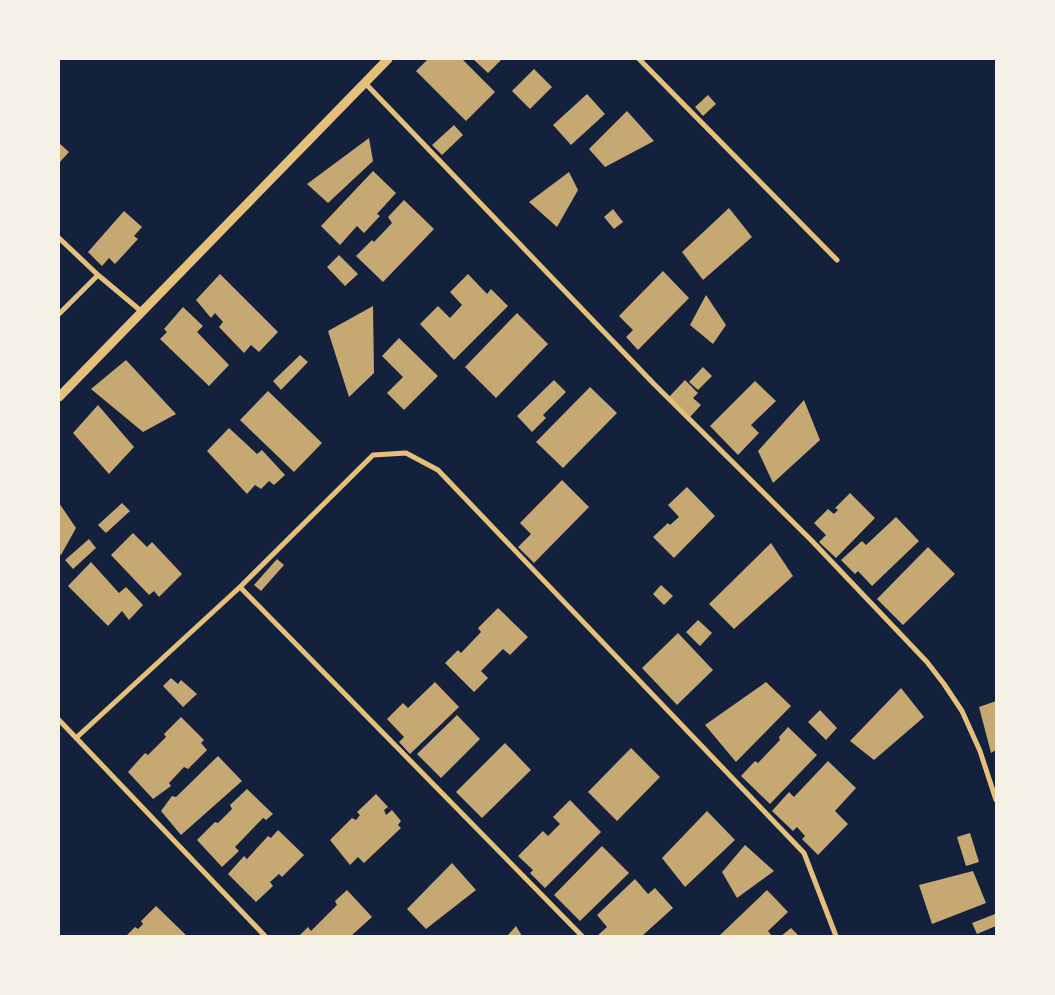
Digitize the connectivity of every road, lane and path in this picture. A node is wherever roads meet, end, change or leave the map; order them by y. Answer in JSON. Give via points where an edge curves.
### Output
{"nodes":[{"id":1,"x":388,"y":59,"type":"edge"},
{"id":2,"x":639,"y":59,"type":"edge"},
{"id":3,"x":365,"y":83,"type":"junction"},
{"id":4,"x":59,"y":238,"type":"edge"},
{"id":5,"x":837,"y":260,"type":"dead end"},
{"id":6,"x":98,"y":275,"type":"junction"},
{"id":7,"x":141,"y":310,"type":"junction"},
{"id":8,"x":59,"y":314,"type":"edge"},
{"id":9,"x":59,"y":396,"type":"edge"},
{"id":10,"x":240,"y":587,"type":"junction"},
{"id":11,"x":59,"y":720,"type":"edge"},
{"id":12,"x":76,"y":738,"type":"junction"},
{"id":13,"x":996,"y":800,"type":"edge"},
{"id":14,"x":265,"y":936,"type":"edge"},
{"id":15,"x":582,"y":936,"type":"edge"},
{"id":16,"x":836,"y":936,"type":"edge"}],
"edges":[{"from":1,"to":3,"type":"street"},
{"from":2,"to":5,"type":"street"},
{"from":3,"to":7,"type":"street"},
{"from":3,"to":13,"type":"street","via":[[927,662],[962,712],[980,751]]},
{"from":4,"to":6,"type":"street"},
{"from":6,"to":7,"type":"street"},
{"from":6,"to":8,"type":"street"},
{"from":7,"to":9,"type":"street"},
{"from":10,"to":12,"type":"street"},
{"from":10,"to":15,"type":"street"},
{"from":10,"to":16,"type":"street","via":[[373,455],[406,453],[438,470],[804,853]]},
{"from":11,"to":12,"type":"street"},
{"from":12,"to":14,"type":"street"}]}
